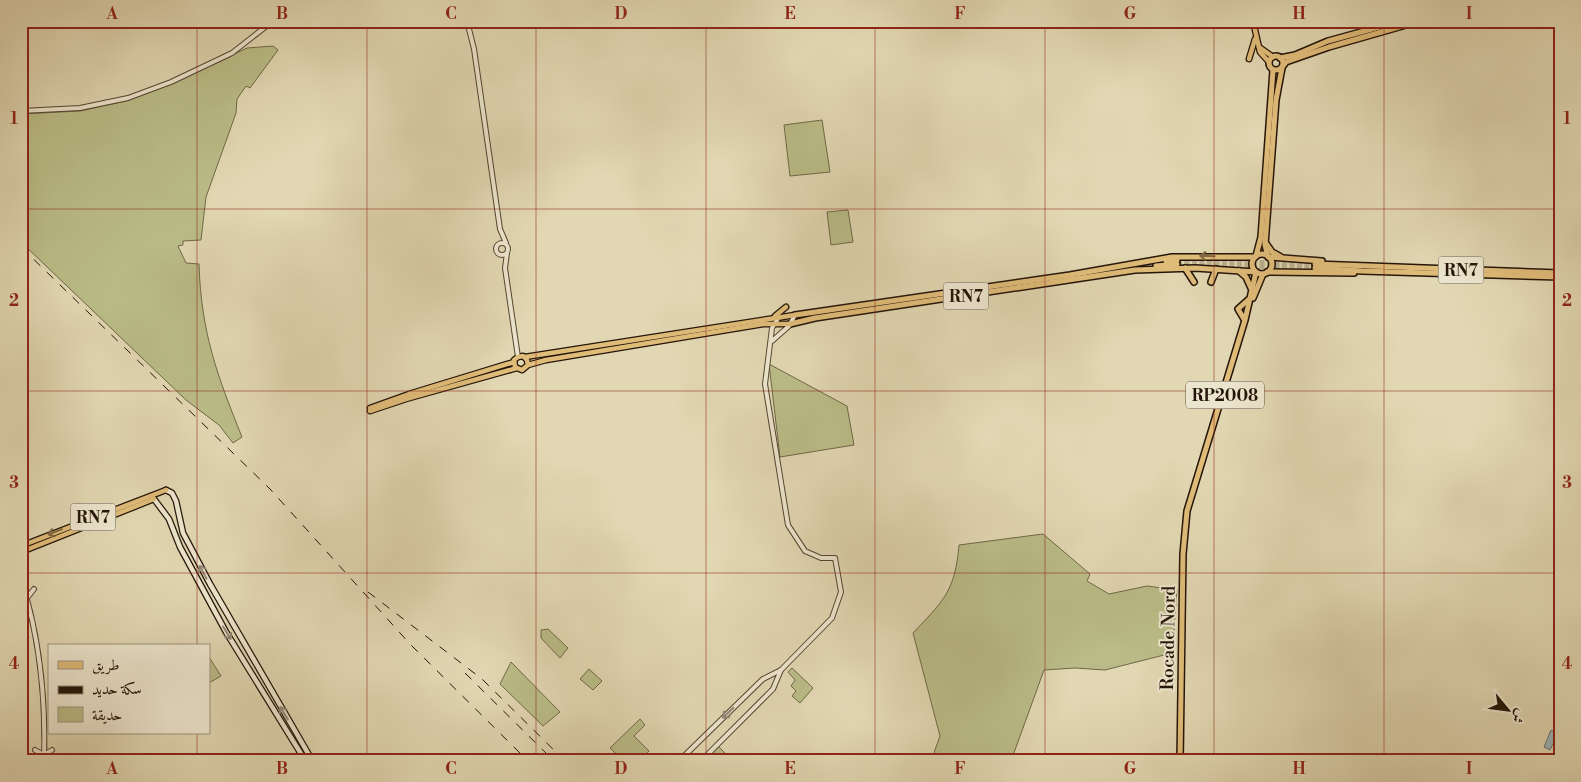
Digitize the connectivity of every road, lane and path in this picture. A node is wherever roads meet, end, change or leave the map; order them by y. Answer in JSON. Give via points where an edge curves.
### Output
{"nodes":[{"id":1,"x":273,"y":21,"type":"edge"},
{"id":2,"x":468,"y":21,"type":"edge"},
{"id":3,"x":1253,"y":21,"type":"edge"},
{"id":4,"x":1401,"y":21,"type":"edge"},
{"id":5,"x":1420,"y":21,"type":"edge"},
{"id":6,"x":1256,"y":39,"type":"junction"},
{"id":7,"x":1258,"y":46,"type":"junction"},
{"id":8,"x":1273,"y":57,"type":"junction"},
{"id":9,"x":1280,"y":58,"type":"junction"},
{"id":10,"x":1249,"y":59,"type":"dead end"},
{"id":11,"x":1269,"y":62,"type":"junction"},
{"id":12,"x":1282,"y":67,"type":"junction"},
{"id":13,"x":1273,"y":70,"type":"junction"},
{"id":14,"x":21,"y":111,"type":"edge"},
{"id":15,"x":500,"y":229,"type":"junction"},
{"id":16,"x":1265,"y":242,"type":"junction"},
{"id":17,"x":506,"y":243,"type":"junction"},
{"id":18,"x":498,"y":244,"type":"junction"},
{"id":19,"x":507,"y":253,"type":"junction"},
{"id":20,"x":499,"y":254,"type":"junction"},
{"id":21,"x":1256,"y":257,"type":"junction"},
{"id":22,"x":1268,"y":257,"type":"junction"},
{"id":23,"x":1283,"y":258,"type":"junction"},
{"id":24,"x":1140,"y":263,"type":"junction"},
{"id":25,"x":1315,"y":266,"type":"tunnel mouth"},
{"id":26,"x":505,"y":268,"type":"junction"},
{"id":27,"x":1185,"y":268,"type":"junction"},
{"id":28,"x":1216,"y":269,"type":"junction"},
{"id":29,"x":1362,"y":269,"type":"junction"},
{"id":30,"x":1141,"y":270,"type":"junction"},
{"id":31,"x":1236,"y":270,"type":"junction"},
{"id":32,"x":1256,"y":272,"type":"junction"},
{"id":33,"x":1265,"y":273,"type":"junction"},
{"id":34,"x":1560,"y":273,"type":"edge"},
{"id":35,"x":1560,"y":277,"type":"edge"},
{"id":36,"x":1194,"y":282,"type":"dead end"},
{"id":37,"x":1211,"y":282,"type":"dead end"},
{"id":38,"x":1252,"y":290,"type":"junction"},
{"id":39,"x":1250,"y":296,"type":"junction"},
{"id":40,"x":786,"y":307,"type":"dead end"},
{"id":41,"x":794,"y":315,"type":"junction"},
{"id":42,"x":780,"y":316,"type":"junction"},
{"id":43,"x":770,"y":318,"type":"junction"},
{"id":44,"x":1245,"y":320,"type":"junction"},
{"id":45,"x":774,"y":324,"type":"junction"},
{"id":46,"x":790,"y":324,"type":"junction"},
{"id":47,"x":772,"y":341,"type":"junction"},
{"id":48,"x":518,"y":357,"type":"junction"},
{"id":49,"x":525,"y":357,"type":"junction"},
{"id":50,"x":514,"y":362,"type":"junction"},
{"id":51,"x":528,"y":364,"type":"junction"},
{"id":52,"x":517,"y":368,"type":"junction"},
{"id":53,"x":410,"y":396,"type":"junction"},
{"id":54,"x":370,"y":410,"type":"dead end"},
{"id":55,"x":1186,"y":516,"type":"junction"},
{"id":56,"x":21,"y":546,"type":"edge"},
{"id":57,"x":21,"y":552,"type":"edge"},
{"id":58,"x":21,"y":579,"type":"edge"},
{"id":59,"x":34,"y":589,"type":"dead end"},
{"id":60,"x":27,"y":598,"type":"junction"},
{"id":61,"x":781,"y":670,"type":"junction"},
{"id":62,"x":35,"y":750,"type":"dead end"},
{"id":63,"x":52,"y":750,"type":"dead end"},
{"id":64,"x":44,"y":755,"type":"junction"},
{"id":65,"x":309,"y":755,"type":"junction"},
{"id":66,"x":302,"y":759,"type":"edge"},
{"id":67,"x":44,"y":761,"type":"edge"},
{"id":68,"x":315,"y":761,"type":"edge"},
{"id":69,"x":680,"y":761,"type":"edge"},
{"id":70,"x":701,"y":761,"type":"edge"},
{"id":71,"x":1180,"y":761,"type":"edge"}],
"edges":[{"from":1,"to":14,"type":"street","via":[[227,55],[128,98],[80,108]]},
{"from":2,"to":15,"type":"street"},
{"from":3,"to":6,"type":"main road"},
{"from":4,"to":9,"type":"highway"},
{"from":5,"to":12,"type":"highway","via":[[1329,47]]},
{"from":6,"to":7,"type":"main road"},
{"from":6,"to":10,"type":"main road"},
{"from":7,"to":8,"type":"main road"},
{"from":7,"to":11,"type":"main road","via":[[1261,55]]},
{"from":8,"to":9,"type":"highway"},
{"from":8,"to":11,"type":"highway"},
{"from":9,"to":12,"type":"highway"},
{"from":11,"to":13,"type":"highway"},
{"from":12,"to":13,"type":"highway"},
{"from":12,"to":16,"type":"highway","via":[[1276,100]]},
{"from":13,"to":21,"type":"highway","via":[[1261,237]]},
{"from":15,"to":17,"type":"street"},
{"from":15,"to":18,"type":"street"},
{"from":16,"to":22,"type":"highway"},
{"from":16,"to":23,"type":"highway","via":[[1272,252]]},
{"from":17,"to":18,"type":"street"},
{"from":17,"to":19,"type":"street"},
{"from":18,"to":20,"type":"street","via":[[496,250]]},
{"from":19,"to":20,"type":"street"},
{"from":19,"to":26,"type":"street"},
{"from":20,"to":26,"type":"street"},
{"from":21,"to":22,"type":"highway"},
{"from":21,"to":24,"type":"highway","one_way":true,"via":[[1185,256]]},
{"from":21,"to":32,"type":"highway","via":[[1252,264]]},
{"from":22,"to":23,"type":"highway"},
{"from":22,"to":33,"type":"highway","via":[[1271,265]]},
{"from":23,"to":29,"type":"highway"},
{"from":24,"to":30,"type":"highway","number":"RN7","via":[[1177,262]]},
{"from":24,"to":41,"type":"highway","number":"RN7"},
{"from":25,"to":29,"type":"highway","number":"RN7"},
{"from":26,"to":48,"type":"street"},
{"from":27,"to":28,"type":"highway"},
{"from":27,"to":30,"type":"highway"},
{"from":27,"to":36,"type":"highway"},
{"from":28,"to":31,"type":"highway"},
{"from":28,"to":37,"type":"highway"},
{"from":29,"to":33,"type":"highway","via":[[1338,274]]},
{"from":29,"to":34,"type":"highway","number":"RN7"},
{"from":29,"to":35,"type":"highway","number":"RN7"},
{"from":30,"to":46,"type":"highway","number":"RN7"},
{"from":31,"to":32,"type":"highway"},
{"from":31,"to":38,"type":"highway","via":[[1246,277]]},
{"from":32,"to":33,"type":"highway"},
{"from":32,"to":38,"type":"highway","name":"Rocade Nord","number":"RP2008"},
{"from":33,"to":55,"type":"highway","name":"Rocade Nord","number":"RP2008","via":[[1254,294]]},
{"from":38,"to":39,"type":"highway","name":"Rocade Nord","number":"RP2008"},
{"from":39,"to":44,"type":"highway","name":"Rocade Nord","number":"RP2008"},
{"from":39,"to":44,"type":"highway","via":[[1238,309]]},
{"from":40,"to":43,"type":"main road"},
{"from":41,"to":42,"type":"main road","number":"RN7"},
{"from":41,"to":46,"type":"street"},
{"from":42,"to":43,"type":"main road","number":"RN7"},
{"from":42,"to":45,"type":"street"},
{"from":43,"to":49,"type":"main road","number":"RN7"},
{"from":44,"to":55,"type":"highway","name":"Rocade Nord","number":"RP2008"},
{"from":45,"to":46,"type":"main road","number":"RN7"},
{"from":45,"to":47,"type":"street"},
{"from":45,"to":51,"type":"main road","number":"RN7"},
{"from":46,"to":47,"type":"street"},
{"from":47,"to":61,"type":"street","via":[[765,384],[788,526],[805,551],[821,558],[834,558],[841,592],[832,618]]},
{"from":48,"to":49,"type":"main road","number":"RN7"},
{"from":48,"to":50,"type":"main road"},
{"from":49,"to":51,"type":"main road"},
{"from":50,"to":52,"type":"main road"},
{"from":50,"to":53,"type":"main road","number":"RN7"},
{"from":51,"to":52,"type":"main road","number":"RN7","via":[[524,369]]},
{"from":52,"to":53,"type":"main road","number":"RN7"},
{"from":53,"to":54,"type":"main road","number":"RN7"},
{"from":55,"to":71,"type":"highway","name":"Rocade Nord","number":"RP2008"},
{"from":65,"to":56,"type":"main road","number":"RN7","one_way":true,"via":[[183,533],[172,493],[166,490]]},
{"from":57,"to":66,"type":"main road","number":"RN7","one_way":true,"via":[[154,499],[169,519],[180,547],[226,632]]},
{"from":58,"to":60,"type":"street"},
{"from":59,"to":60,"type":"street"},
{"from":60,"to":64,"type":"street","via":[[43,683]]},
{"from":61,"to":69,"type":"street","one_way":true,"via":[[763,679]]},
{"from":61,"to":70,"type":"street","via":[[773,689]]},
{"from":62,"to":64,"type":"street"},
{"from":63,"to":64,"type":"street"},
{"from":64,"to":67,"type":"street"},
{"from":65,"to":66,"type":"main road"},
{"from":65,"to":68,"type":"main road"}]}
